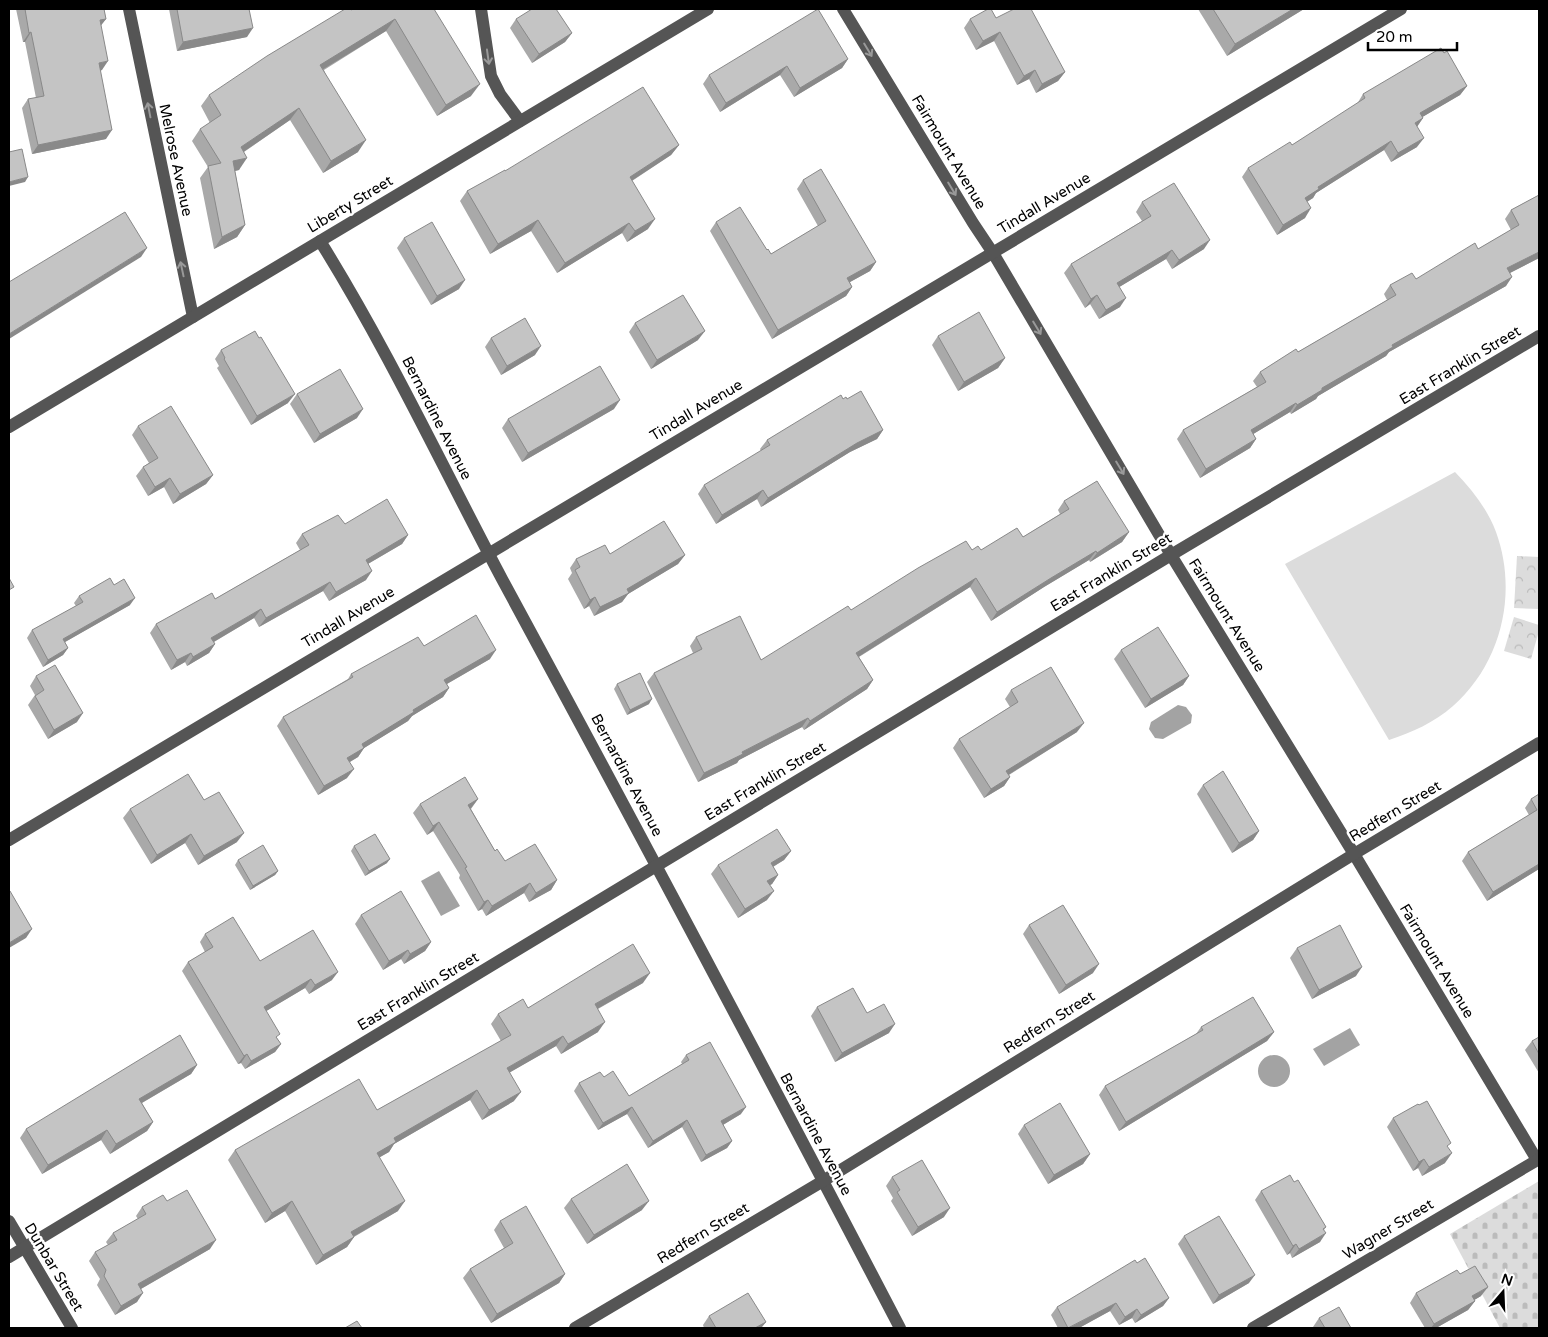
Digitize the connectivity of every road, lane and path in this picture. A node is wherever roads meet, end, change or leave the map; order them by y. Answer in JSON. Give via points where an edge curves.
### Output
{"nodes":[{"id":1,"x":129,"y":9,"type":"edge"},
{"id":2,"x":481,"y":9,"type":"edge"},
{"id":3,"x":708,"y":9,"type":"edge"},
{"id":4,"x":843,"y":9,"type":"edge"},
{"id":5,"x":1401,"y":9,"type":"edge"},
{"id":6,"x":520,"y":121,"type":"junction"},
{"id":7,"x":320,"y":241,"type":"junction"},
{"id":8,"x":993,"y":253,"type":"junction"},
{"id":9,"x":193,"y":317,"type":"junction"},
{"id":10,"x":1539,"y":336,"type":"edge"},
{"id":11,"x":9,"y":427,"type":"edge"},
{"id":12,"x":488,"y":553,"type":"junction"},
{"id":13,"x":1171,"y":554,"type":"junction"},
{"id":14,"x":1539,"y":743,"type":"edge"},
{"id":15,"x":9,"y":840,"type":"edge"},
{"id":16,"x":1354,"y":854,"type":"junction"},
{"id":17,"x":657,"y":866,"type":"junction"},
{"id":18,"x":1538,"y":1159,"type":"edge"},
{"id":19,"x":823,"y":1181,"type":"junction"},
{"id":20,"x":9,"y":1221,"type":"edge"},
{"id":21,"x":24,"y":1248,"type":"junction"},
{"id":22,"x":9,"y":1257,"type":"edge"},
{"id":23,"x":72,"y":1328,"type":"edge"},
{"id":24,"x":575,"y":1328,"type":"edge"},
{"id":25,"x":900,"y":1328,"type":"edge"},
{"id":26,"x":1253,"y":1328,"type":"edge"}],
"edges":[{"from":9,"to":1,"type":"street","name":"Melrose Avenue","one_way":true},
{"from":2,"to":6,"type":"street","one_way":true,"via":[[491,76]]},
{"from":3,"to":6,"type":"street","name":"Liberty Street"},
{"from":4,"to":8,"type":"street","name":"Fairmount Avenue","one_way":true},
{"from":5,"to":8,"type":"street","name":"Tindall Avenue"},
{"from":6,"to":7,"type":"street","name":"Liberty Street"},
{"from":7,"to":9,"type":"street","name":"Liberty Street"},
{"from":7,"to":12,"type":"street","name":"Bernardine Avenue","via":[[384,351]]},
{"from":8,"to":12,"type":"street","name":"Tindall Avenue"},
{"from":8,"to":13,"type":"street","name":"Fairmount Avenue","one_way":true},
{"from":9,"to":11,"type":"street","name":"Liberty Street"},
{"from":10,"to":13,"type":"street","name":"East Franklin Street"},
{"from":12,"to":15,"type":"street","name":"Tindall Avenue"},
{"from":12,"to":17,"type":"street","name":"Bernardine Avenue"},
{"from":13,"to":16,"type":"street","name":"Fairmount Avenue"},
{"from":13,"to":17,"type":"street","name":"East Franklin Street"},
{"from":14,"to":16,"type":"street","name":"Redfern Street"},
{"from":16,"to":18,"type":"street","name":"Fairmount Avenue"},
{"from":16,"to":19,"type":"street","name":"Redfern Street"},
{"from":17,"to":19,"type":"street","name":"Bernardine Avenue"},
{"from":17,"to":21,"type":"street","name":"East Franklin Street"},
{"from":18,"to":26,"type":"street","name":"Wagner Street"},
{"from":19,"to":24,"type":"street","name":"Redfern Street"},
{"from":19,"to":25,"type":"street","name":"Bernardine Avenue"},
{"from":20,"to":21,"type":"street","name":"Dunbar Street"},
{"from":21,"to":22,"type":"street","name":"East Franklin Street"},
{"from":21,"to":23,"type":"street","name":"Dunbar Street"}]}
